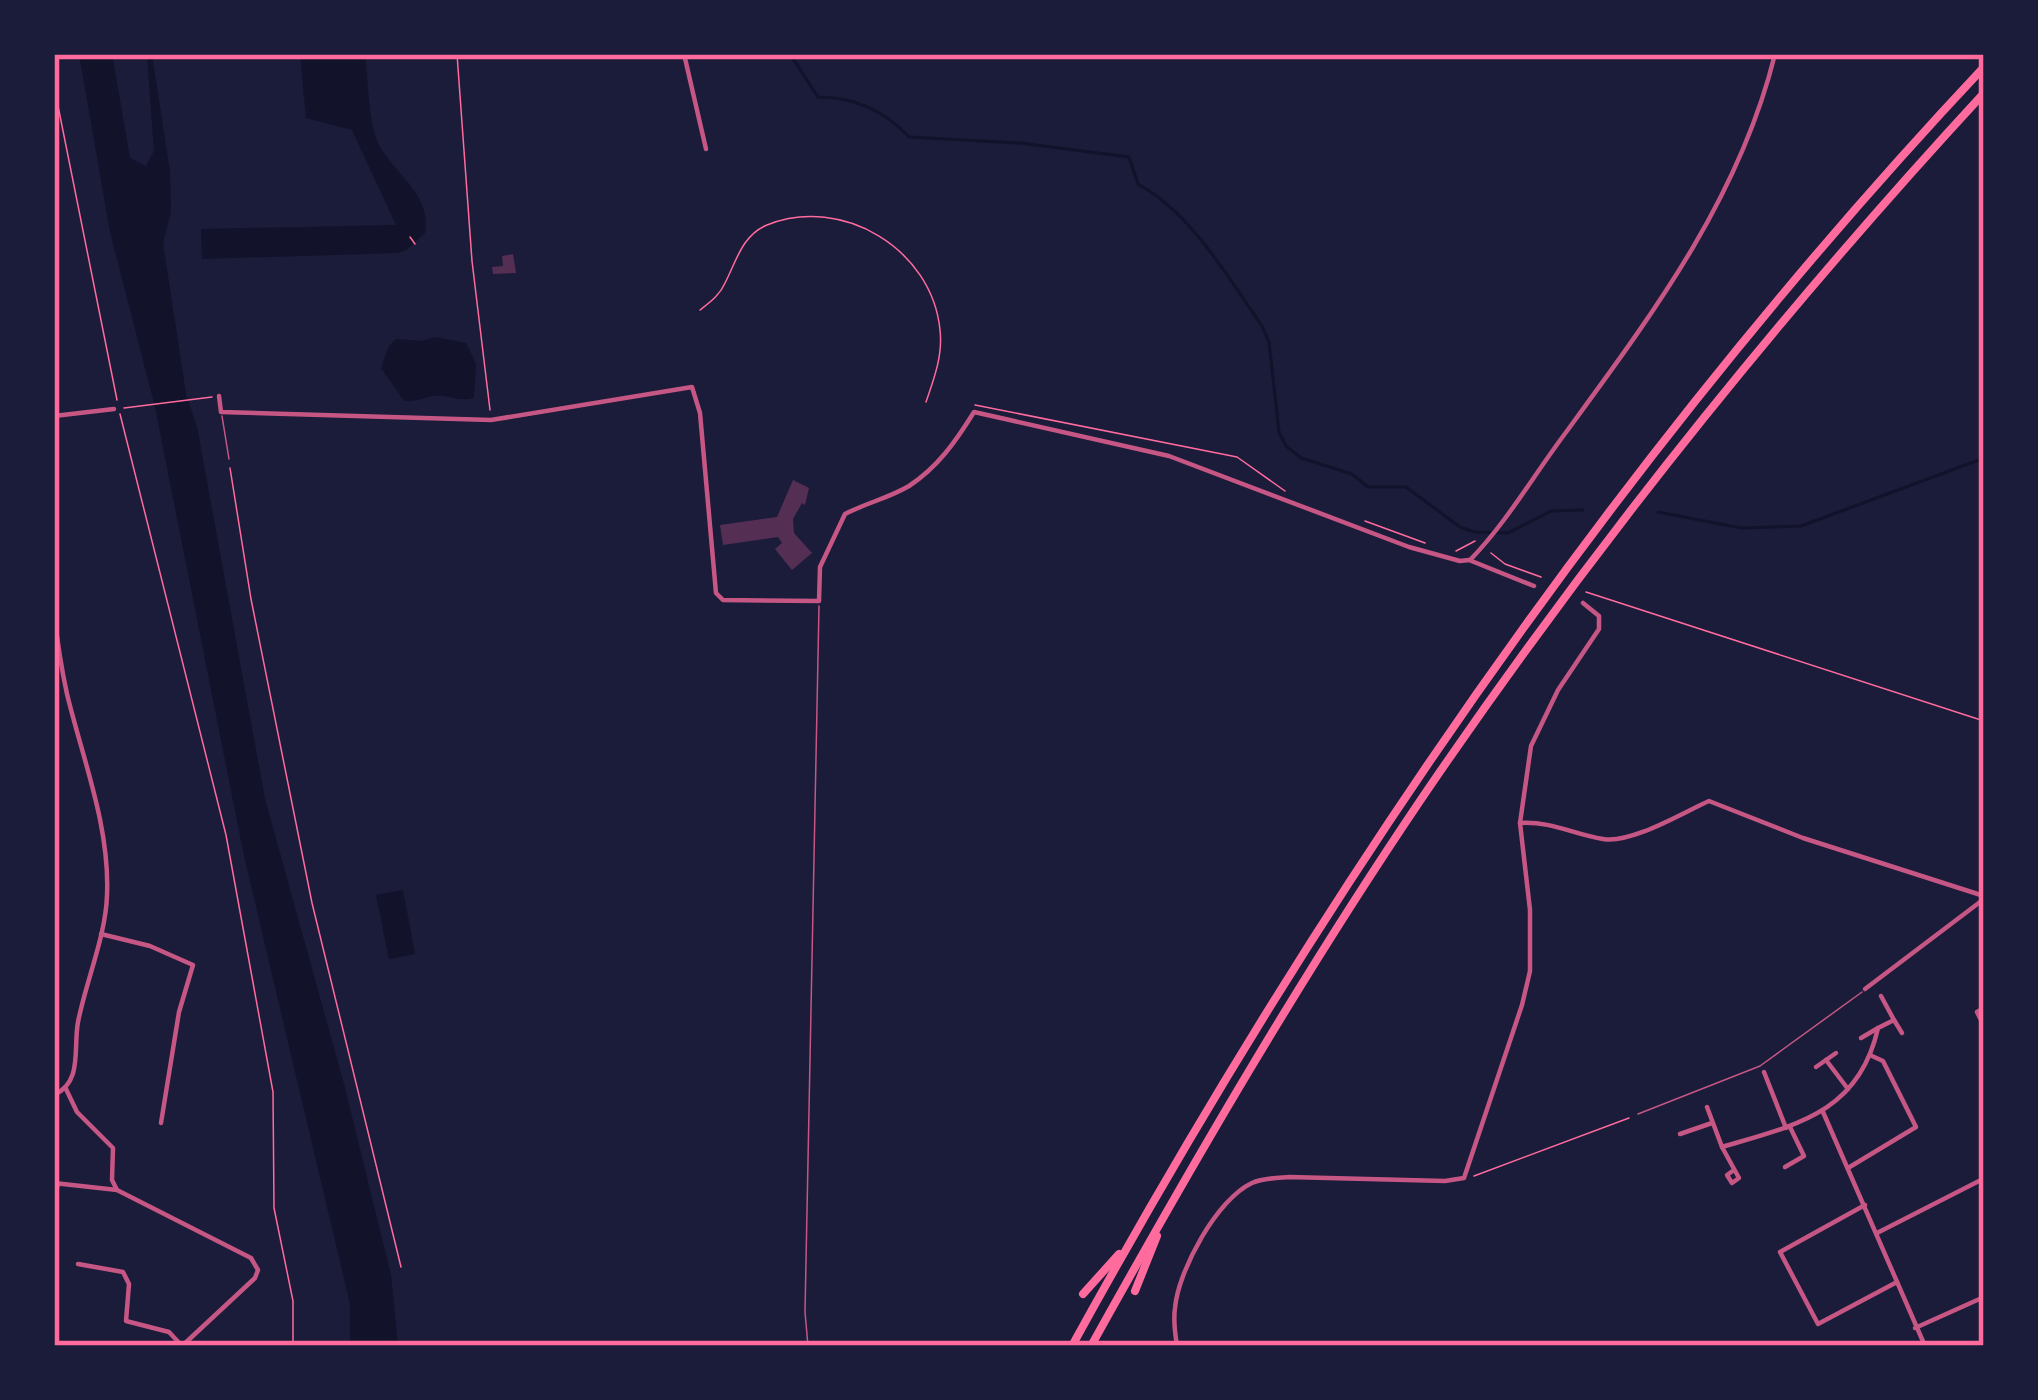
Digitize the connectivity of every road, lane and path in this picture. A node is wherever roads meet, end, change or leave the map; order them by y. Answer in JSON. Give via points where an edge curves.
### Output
{"nodes":[{"id":1,"x":457,"y":54,"type":"edge"},
{"id":2,"x":684,"y":54,"type":"edge"},
{"id":3,"x":1775,"y":54,"type":"edge"},
{"id":4,"x":1984,"y":68,"type":"edge"},
{"id":5,"x":54,"y":86,"type":"edge"},
{"id":6,"x":1984,"y":93,"type":"edge"},
{"id":7,"x":706,"y":149,"type":"dead end"},
{"id":8,"x":410,"y":237,"type":"dead end"},
{"id":9,"x":415,"y":244,"type":"dead end"},
{"id":10,"x":700,"y":310,"type":"dead end"},
{"id":11,"x":219,"y":396,"type":"dead end"},
{"id":12,"x":208,"y":398,"type":"dead end"},
{"id":13,"x":926,"y":402,"type":"dead end"},
{"id":14,"x":116,"y":409,"type":"junction"},
{"id":15,"x":221,"y":412,"type":"junction"},
{"id":16,"x":54,"y":416,"type":"edge"},
{"id":17,"x":491,"y":420,"type":"junction"},
{"id":18,"x":229,"y":458,"type":"joint"},
{"id":19,"x":1475,"y":541,"type":"dead end"},
{"id":20,"x":1482,"y":546,"type":"junction"},
{"id":21,"x":1469,"y":560,"type":"junction"},
{"id":22,"x":1541,"y":577,"type":"dead end"},
{"id":23,"x":1534,"y":586,"type":"dead end"},
{"id":24,"x":1586,"y":592,"type":"dead end"},
{"id":25,"x":819,"y":601,"type":"junction"},
{"id":26,"x":1583,"y":603,"type":"dead end"},
{"id":27,"x":54,"y":611,"type":"edge"},
{"id":28,"x":1984,"y":721,"type":"edge"},
{"id":29,"x":1520,"y":823,"type":"junction"},
{"id":30,"x":1984,"y":897,"type":"edge"},
{"id":31,"x":101,"y":934,"type":"junction"},
{"id":32,"x":1865,"y":989,"type":"joint"},
{"id":33,"x":1881,"y":996,"type":"dead end"},
{"id":34,"x":1980,"y":1010,"type":"edge"},
{"id":35,"x":1894,"y":1020,"type":"junction"},
{"id":36,"x":1984,"y":1026,"type":"edge"},
{"id":37,"x":1878,"y":1028,"type":"junction"},
{"id":38,"x":1902,"y":1033,"type":"dead end"},
{"id":39,"x":1861,"y":1038,"type":"dead end"},
{"id":40,"x":1836,"y":1053,"type":"dead end"},
{"id":41,"x":1872,"y":1056,"type":"junction"},
{"id":42,"x":1826,"y":1060,"type":"junction"},
{"id":43,"x":1816,"y":1067,"type":"dead end"},
{"id":44,"x":1764,"y":1072,"type":"dead end"},
{"id":45,"x":65,"y":1089,"type":"junction"},
{"id":46,"x":1849,"y":1090,"type":"junction"},
{"id":47,"x":54,"y":1095,"type":"edge"},
{"id":48,"x":1707,"y":1107,"type":"dead end"},
{"id":49,"x":1822,"y":1112,"type":"junction"},
{"id":50,"x":1638,"y":1114,"type":"joint"},
{"id":51,"x":1712,"y":1123,"type":"junction"},
{"id":52,"x":161,"y":1124,"type":"dead end"},
{"id":53,"x":1788,"y":1127,"type":"junction"},
{"id":54,"x":1681,"y":1134,"type":"dead end"},
{"id":55,"x":1722,"y":1147,"type":"junction"},
{"id":56,"x":1785,"y":1167,"type":"dead end"},
{"id":57,"x":1848,"y":1168,"type":"junction"},
{"id":58,"x":1734,"y":1170,"type":"dead end"},
{"id":59,"x":1464,"y":1178,"type":"junction"},
{"id":60,"x":1979,"y":1181,"type":"dead end"},
{"id":61,"x":56,"y":1184,"type":"edge"},
{"id":62,"x":117,"y":1190,"type":"junction"},
{"id":63,"x":54,"y":1196,"type":"edge"},
{"id":64,"x":1172,"y":1200,"type":"junction"},
{"id":65,"x":1865,"y":1205,"type":"junction"},
{"id":66,"x":1877,"y":1233,"type":"junction"},
{"id":67,"x":1128,"y":1244,"type":"junction"},
{"id":68,"x":78,"y":1264,"type":"dead end"},
{"id":69,"x":401,"y":1267,"type":"dead end"},
{"id":70,"x":1897,"y":1282,"type":"junction"},
{"id":71,"x":1135,"y":1291,"type":"dead end"},
{"id":72,"x":1083,"y":1294,"type":"dead end"},
{"id":73,"x":1984,"y":1297,"type":"edge"},
{"id":74,"x":1915,"y":1328,"type":"junction"},
{"id":75,"x":182,"y":1346,"type":"edge"},
{"id":76,"x":293,"y":1346,"type":"edge"},
{"id":77,"x":808,"y":1346,"type":"edge"},
{"id":78,"x":1072,"y":1346,"type":"edge"},
{"id":79,"x":1091,"y":1346,"type":"edge"},
{"id":80,"x":1178,"y":1346,"type":"edge"},
{"id":81,"x":1924,"y":1346,"type":"edge"}],
"edges":[{"from":1,"to":17,"type":"path"},
{"from":2,"to":7,"type":"street"},
{"from":3,"to":20,"type":"street","via":[[1746,145],[1698,242]]},
{"from":4,"to":67,"type":"highway","via":[[1798,276],[1473,693],[1263,1014]]},
{"from":5,"to":14,"type":"path"},
{"from":6,"to":64,"type":"highway","via":[[1812,285],[1542,629],[1377,867]]},
{"from":8,"to":9,"type":"path"},
{"from":10,"to":13,"type":"path","via":[[718,296],[749,237],[768,225],[820,217],[870,230],[904,254],[938,314],[940,352]]},
{"from":11,"to":15,"type":"street"},
{"from":12,"to":14,"type":"path"},
{"from":14,"to":16,"type":"street"},
{"from":14,"to":76,"type":"path","via":[[211,763],[273,1092],[274,1208],[293,1301]]},
{"from":15,"to":17,"type":"street"},
{"from":15,"to":18,"type":"lane"},
{"from":17,"to":25,"type":"street","via":[[692,387],[718,598]]},
{"from":18,"to":69,"type":"path","via":[[313,903]]},
{"from":19,"to":20,"type":"path"},
{"from":20,"to":21,"type":"street"},
{"from":20,"to":22,"type":"path"},
{"from":21,"to":23,"type":"street"},
{"from":21,"to":25,"type":"street","via":[[1409,547],[1169,456],[974,412],[953,445],[908,487],[845,514],[820,567]]},
{"from":24,"to":28,"type":"path"},
{"from":25,"to":77,"type":"lane"},
{"from":26,"to":29,"type":"street","via":[[1600,616],[1599,629],[1543,717]]},
{"from":27,"to":31,"type":"street","via":[[106,858]]},
{"from":29,"to":30,"type":"street","via":[[1621,839],[1709,801]]},
{"from":29,"to":59,"type":"street","via":[[1530,970]]},
{"from":30,"to":32,"type":"street"},
{"from":31,"to":45,"type":"street","via":[[79,1017],[75,1075]]},
{"from":31,"to":52,"type":"street","via":[[193,965]]},
{"from":32,"to":50,"type":"lane","via":[[1760,1066]]},
{"from":33,"to":35,"type":"street"},
{"from":34,"to":36,"type":"street"},
{"from":35,"to":37,"type":"street"},
{"from":35,"to":38,"type":"street"},
{"from":37,"to":39,"type":"street"},
{"from":37,"to":41,"type":"street"},
{"from":40,"to":42,"type":"street"},
{"from":41,"to":46,"type":"street"},
{"from":41,"to":57,"type":"street","via":[[1883,1061],[1916,1127]]},
{"from":42,"to":43,"type":"street"},
{"from":42,"to":46,"type":"street"},
{"from":44,"to":53,"type":"street"},
{"from":45,"to":47,"type":"street"},
{"from":45,"to":62,"type":"street","via":[[113,1148]]},
{"from":46,"to":49,"type":"street"},
{"from":48,"to":51,"type":"street"},
{"from":49,"to":53,"type":"street"},
{"from":49,"to":57,"type":"street"},
{"from":50,"to":59,"type":"path"},
{"from":51,"to":54,"type":"street"},
{"from":51,"to":55,"type":"street"},
{"from":53,"to":55,"type":"street"},
{"from":53,"to":56,"type":"street","via":[[1804,1156]]},
{"from":55,"to":58,"type":"street"},
{"from":57,"to":65,"type":"street"},
{"from":59,"to":80,"type":"street","via":[[1289,1177],[1246,1186],[1222,1208],[1184,1271],[1175,1304]]},
{"from":60,"to":66,"type":"street"},
{"from":61,"to":62,"type":"street"},
{"from":61,"to":63,"type":"street"},
{"from":62,"to":75,"type":"street","via":[[256,1263],[255,1278]]},
{"from":64,"to":71,"type":"highway"},
{"from":64,"to":79,"type":"highway"},
{"from":65,"to":66,"type":"street"},
{"from":65,"to":70,"type":"street","via":[[1780,1252],[1818,1324]]},
{"from":66,"to":70,"type":"street"},
{"from":67,"to":72,"type":"highway"},
{"from":67,"to":78,"type":"highway"},
{"from":68,"to":75,"type":"street","via":[[123,1272],[126,1322],[169,1332]]},
{"from":70,"to":74,"type":"street"},
{"from":73,"to":74,"type":"street"},
{"from":74,"to":81,"type":"street"}]}
